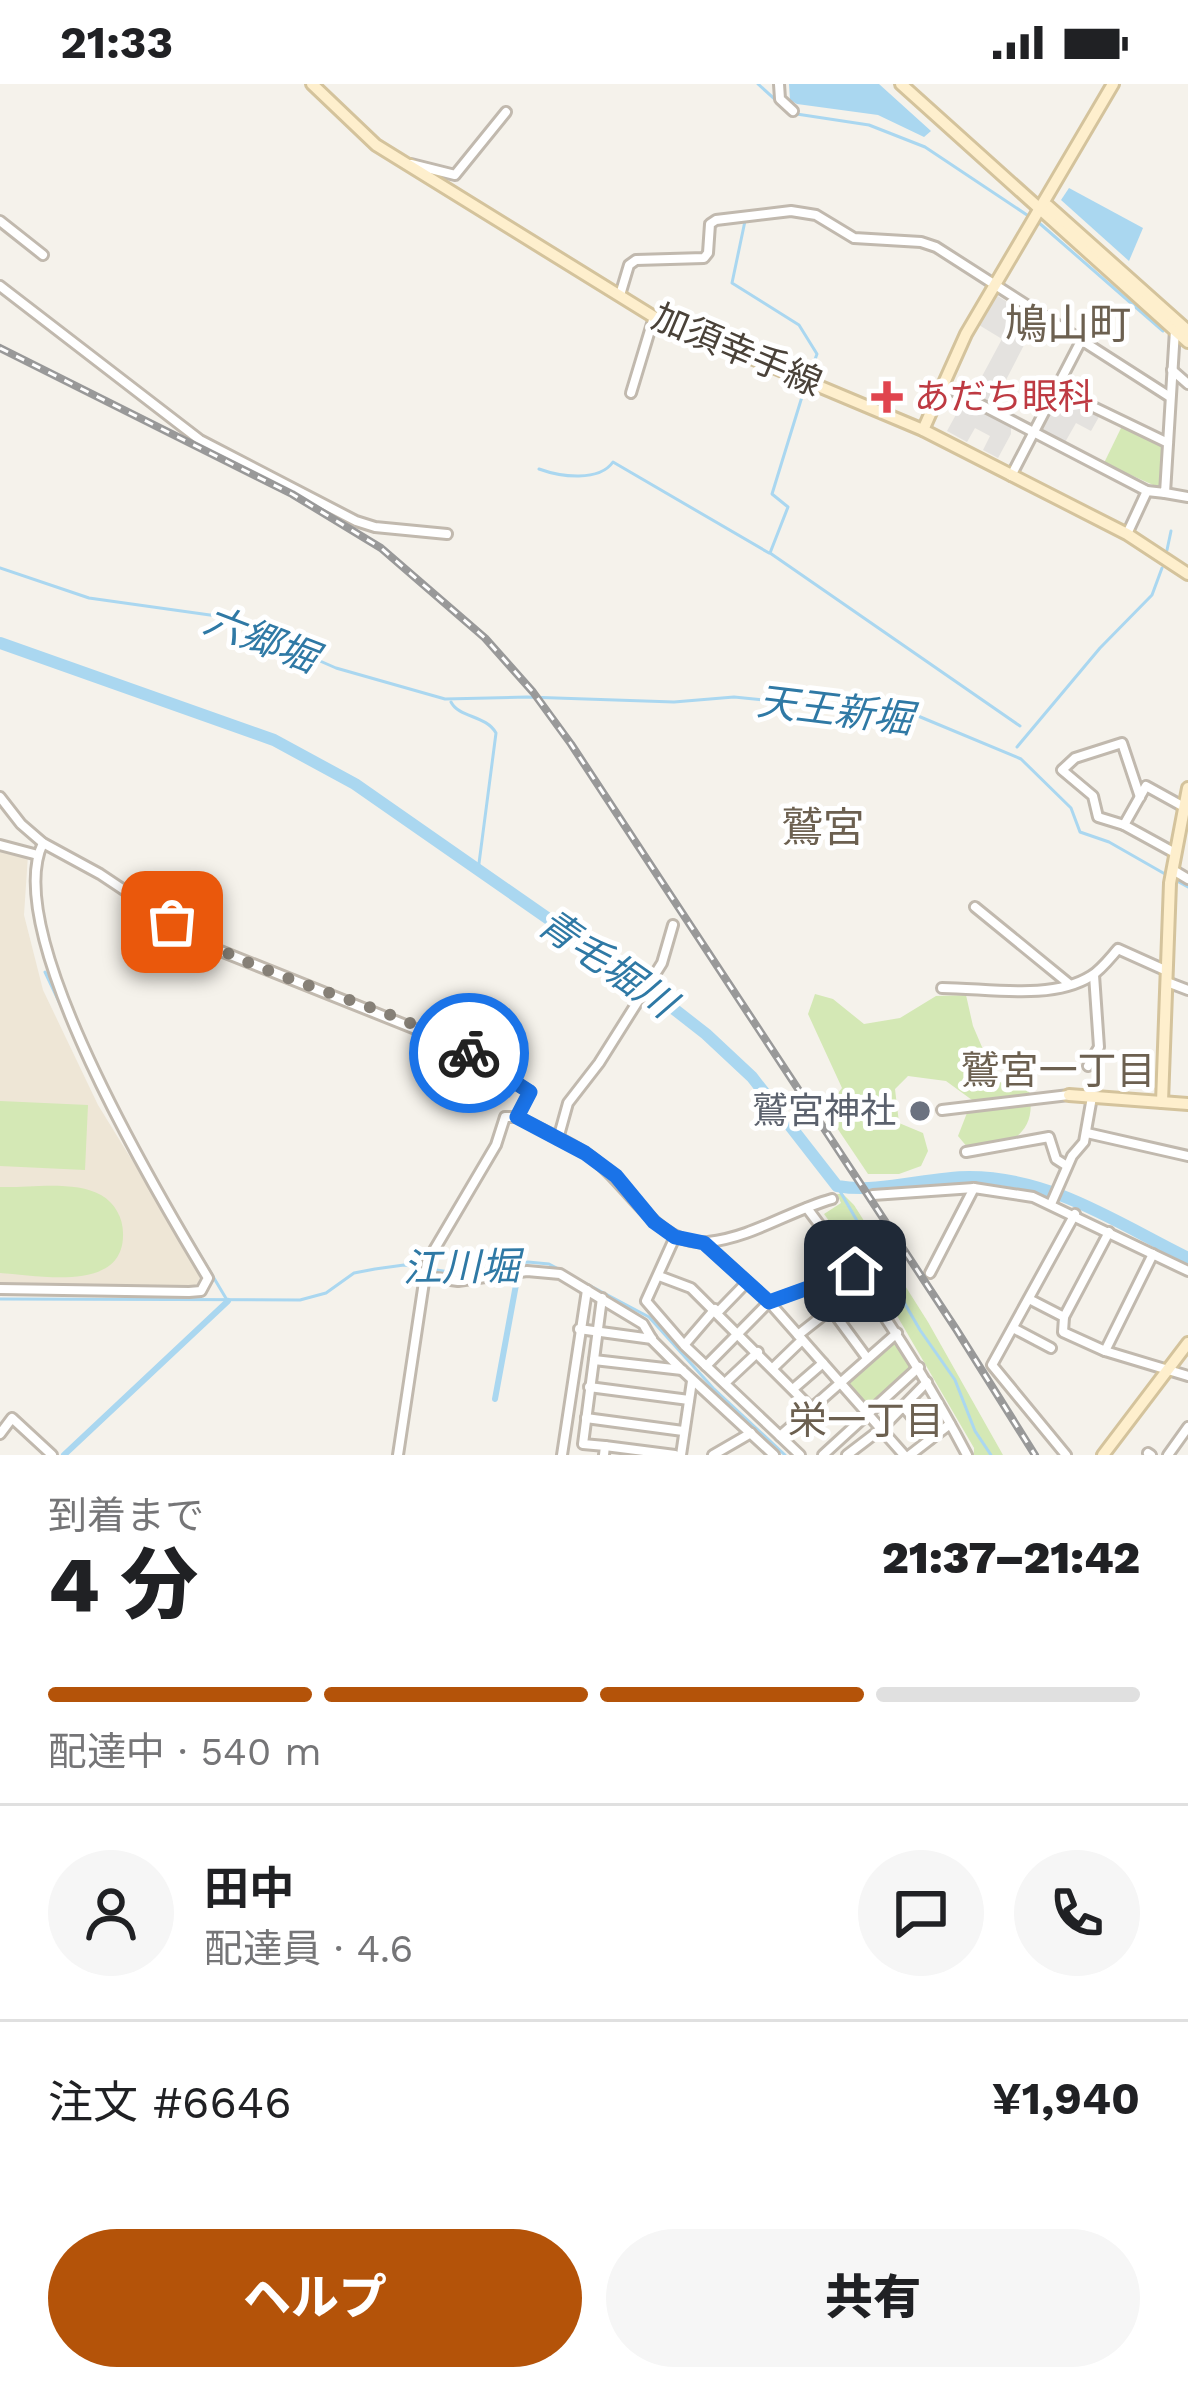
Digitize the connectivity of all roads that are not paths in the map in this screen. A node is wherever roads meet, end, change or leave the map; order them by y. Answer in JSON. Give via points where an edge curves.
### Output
{"nodes":[{"id":1,"x":312,"y":84,"type":"edge"},
{"id":2,"x":779,"y":84,"type":"edge"},
{"id":3,"x":901,"y":84,"type":"edge"},
{"id":4,"x":911,"y":84,"type":"edge"},
{"id":5,"x":1113,"y":84,"type":"edge"},
{"id":6,"x":793,"y":110,"type":"dead end"},
{"id":7,"x":506,"y":112,"type":"dead end"},
{"id":8,"x":404,"y":163,"type":"junction"},
{"id":9,"x":1044,"y":207,"type":"junction"},
{"id":10,"x":0,"y":221,"type":"edge"},
{"id":11,"x":43,"y":255,"type":"dead end"},
{"id":12,"x":0,"y":286,"type":"edge"},
{"id":13,"x":995,"y":287,"type":"junction"},
{"id":14,"x":620,"y":295,"type":"junction"},
{"id":15,"x":653,"y":316,"type":"junction"},
{"id":16,"x":1181,"y":328,"type":"edge"},
{"id":17,"x":1081,"y":341,"type":"junction"},
{"id":18,"x":1188,"y":342,"type":"edge"},
{"id":19,"x":1171,"y":369,"type":"junction"},
{"id":20,"x":1188,"y":384,"type":"edge"},
{"id":21,"x":943,"y":385,"type":"junction"},
{"id":22,"x":1056,"y":389,"type":"junction"},
{"id":23,"x":631,"y":393,"type":"dead end"},
{"id":24,"x":1171,"y":397,"type":"junction"},
{"id":25,"x":923,"y":430,"type":"junction"},
{"id":26,"x":1034,"y":432,"type":"junction"},
{"id":27,"x":1169,"y":443,"type":"junction"},
{"id":28,"x":1011,"y":476,"type":"junction"},
{"id":29,"x":1148,"y":491,"type":"junction"},
{"id":30,"x":1165,"y":493,"type":"junction"},
{"id":31,"x":1188,"y":497,"type":"edge"},
{"id":32,"x":447,"y":534,"type":"dead end"},
{"id":33,"x":1127,"y":534,"type":"junction"},
{"id":34,"x":1188,"y":574,"type":"edge"},
{"id":35,"x":1188,"y":788,"type":"edge"},
{"id":36,"x":0,"y":797,"type":"edge"},
{"id":37,"x":1140,"y":797,"type":"junction"},
{"id":38,"x":1184,"y":807,"type":"junction"},
{"id":39,"x":1124,"y":825,"type":"junction"},
{"id":40,"x":43,"y":843,"type":"junction"},
{"id":41,"x":0,"y":845,"type":"edge"},
{"id":42,"x":1175,"y":853,"type":"junction"},
{"id":43,"x":34,"y":854,"type":"junction"},
{"id":44,"x":1172,"y":869,"type":"junction"},
{"id":45,"x":1188,"y":879,"type":"edge"},
{"id":46,"x":26,"y":901,"type":"dead end"},
{"id":47,"x":975,"y":908,"type":"dead end"},
{"id":48,"x":673,"y":925,"type":"dead end"},
{"id":49,"x":1094,"y":975,"type":"junction"},
{"id":50,"x":1167,"y":976,"type":"junction"},
{"id":51,"x":1069,"y":984,"type":"junction"},
{"id":52,"x":942,"y":988,"type":"dead end"},
{"id":53,"x":1188,"y":990,"type":"edge"},
{"id":54,"x":55,"y":1008,"type":"dead end"},
{"id":55,"x":1088,"y":1066,"type":"dead end"},
{"id":56,"x":1069,"y":1095,"type":"joint"},
{"id":57,"x":1092,"y":1097,"type":"junction"},
{"id":58,"x":1162,"y":1102,"type":"junction"},
{"id":59,"x":1188,"y":1104,"type":"edge"},
{"id":60,"x":942,"y":1110,"type":"dead end"},
{"id":61,"x":517,"y":1117,"type":"junction"},
{"id":62,"x":1087,"y":1133,"type":"junction"},
{"id":63,"x":557,"y":1139,"type":"junction"},
{"id":64,"x":966,"y":1152,"type":"dead end"},
{"id":65,"x":1188,"y":1156,"type":"edge"},
{"id":66,"x":1067,"y":1166,"type":"junction"},
{"id":67,"x":974,"y":1188,"type":"junction"},
{"id":68,"x":874,"y":1195,"type":"dead end"},
{"id":69,"x":832,"y":1199,"type":"dead end"},
{"id":70,"x":1052,"y":1202,"type":"junction"},
{"id":71,"x":807,"y":1208,"type":"junction"},
{"id":72,"x":1075,"y":1214,"type":"junction"},
{"id":73,"x":1108,"y":1232,"type":"junction"},
{"id":74,"x":675,"y":1237,"type":"junction"},
{"id":75,"x":704,"y":1243,"type":"junction"},
{"id":76,"x":1153,"y":1254,"type":"junction"},
{"id":77,"x":855,"y":1271,"type":"junction"},
{"id":78,"x":1188,"y":1271,"type":"edge"},
{"id":79,"x":930,"y":1274,"type":"dead end"},
{"id":80,"x":423,"y":1276,"type":"junction"},
{"id":81,"x":659,"y":1276,"type":"junction"},
{"id":82,"x":747,"y":1282,"type":"junction"},
{"id":83,"x":814,"y":1286,"type":"junction"},
{"id":84,"x":0,"y":1289,"type":"edge"},
{"id":85,"x":587,"y":1290,"type":"junction"},
{"id":86,"x":602,"y":1298,"type":"junction"},
{"id":87,"x":1029,"y":1299,"type":"junction"},
{"id":88,"x":769,"y":1302,"type":"junction"},
{"id":89,"x":831,"y":1309,"type":"junction"},
{"id":90,"x":717,"y":1311,"type":"junction"},
{"id":91,"x":1064,"y":1317,"type":"junction"},
{"id":92,"x":1013,"y":1328,"type":"junction"},
{"id":93,"x":578,"y":1329,"type":"junction"},
{"id":94,"x":597,"y":1331,"type":"junction"},
{"id":95,"x":739,"y":1332,"type":"junction"},
{"id":96,"x":897,"y":1333,"type":"junction"},
{"id":97,"x":800,"y":1337,"type":"junction"},
{"id":98,"x":652,"y":1339,"type":"junction"},
{"id":99,"x":1188,"y":1343,"type":"edge"},
{"id":100,"x":684,"y":1345,"type":"junction"},
{"id":101,"x":1051,"y":1348,"type":"dead end"},
{"id":102,"x":1105,"y":1351,"type":"junction"},
{"id":103,"x":758,"y":1352,"type":"junction"},
{"id":104,"x":867,"y":1358,"type":"junction"},
{"id":105,"x":594,"y":1360,"type":"junction"},
{"id":106,"x":823,"y":1363,"type":"junction"},
{"id":107,"x":706,"y":1366,"type":"junction"},
{"id":108,"x":919,"y":1367,"type":"junction"},
{"id":109,"x":773,"y":1368,"type":"junction"},
{"id":110,"x":682,"y":1370,"type":"junction"},
{"id":111,"x":1168,"y":1370,"type":"junction"},
{"id":112,"x":1188,"y":1376,"type":"edge"},
{"id":113,"x":692,"y":1379,"type":"junction"},
{"id":114,"x":927,"y":1382,"type":"junction"},
{"id":115,"x":724,"y":1383,"type":"junction"},
{"id":116,"x":840,"y":1383,"type":"junction"},
{"id":117,"x":590,"y":1387,"type":"junction"},
{"id":118,"x":793,"y":1389,"type":"junction"},
{"id":119,"x":689,"y":1400,"type":"junction"},
{"id":120,"x":903,"y":1406,"type":"junction"},
{"id":121,"x":811,"y":1408,"type":"junction"},
{"id":122,"x":871,"y":1415,"type":"junction"},
{"id":123,"x":586,"y":1418,"type":"junction"},
{"id":124,"x":950,"y":1424,"type":"junction"},
{"id":125,"x":1188,"y":1427,"type":"edge"},
{"id":126,"x":881,"y":1429,"type":"junction"},
{"id":127,"x":683,"y":1431,"type":"junction"},
{"id":128,"x":751,"y":1433,"type":"junction"},
{"id":129,"x":0,"y":1434,"type":"edge"},
{"id":130,"x":780,"y":1436,"type":"junction"},
{"id":131,"x":930,"y":1439,"type":"junction"},
{"id":132,"x":605,"y":1451,"type":"edge"},
{"id":133,"x":1109,"y":1451,"type":"edge"},
{"id":134,"x":772,"y":1454,"type":"edge"},
{"id":135,"x":52,"y":1455,"type":"edge"},
{"id":136,"x":398,"y":1455,"type":"edge"},
{"id":137,"x":562,"y":1455,"type":"edge"},
{"id":138,"x":678,"y":1455,"type":"edge"},
{"id":139,"x":713,"y":1455,"type":"edge"},
{"id":140,"x":800,"y":1455,"type":"edge"},
{"id":141,"x":823,"y":1455,"type":"edge"},
{"id":142,"x":847,"y":1455,"type":"edge"},
{"id":143,"x":907,"y":1455,"type":"edge"},
{"id":144,"x":967,"y":1455,"type":"edge"},
{"id":145,"x":1066,"y":1455,"type":"edge"},
{"id":146,"x":1168,"y":1455,"type":"edge"}],
"edges":[{"from":1,"to":8,"type":"street","name":"加須幸手線"},
{"from":2,"to":6,"type":"street","via":[[780,99]]},
{"from":3,"to":9,"type":"street"},
{"from":4,"to":9,"type":"street"},
{"from":5,"to":9,"type":"street"},
{"from":7,"to":8,"type":"street","via":[[455,175]]},
{"from":8,"to":14,"type":"street","name":"加須幸手線"},
{"from":9,"to":13,"type":"street"},
{"from":9,"to":16,"type":"street"},
{"from":10,"to":11,"type":"street"},
{"from":12,"to":32,"type":"street","via":[[200,440],[356,521]]},
{"from":13,"to":14,"type":"street","via":[[935,247],[854,238],[816,215],[791,211],[716,220],[704,258],[636,260]]},
{"from":13,"to":17,"type":"street"},
{"from":13,"to":21,"type":"street"},
{"from":14,"to":15,"type":"street","name":"加須幸手線"},
{"from":15,"to":23,"type":"street"},
{"from":15,"to":25,"type":"street","name":"加須幸手線"},
{"from":16,"to":18,"type":"street"},
{"from":16,"to":19,"type":"street"},
{"from":17,"to":22,"type":"street"},
{"from":17,"to":24,"type":"street"},
{"from":19,"to":20,"type":"street"},
{"from":19,"to":24,"type":"street"},
{"from":21,"to":25,"type":"street"},
{"from":21,"to":26,"type":"street"},
{"from":22,"to":26,"type":"street"},
{"from":22,"to":27,"type":"street"},
{"from":24,"to":27,"type":"street"},
{"from":25,"to":28,"type":"street","name":"加須幸手線"},
{"from":26,"to":28,"type":"street"},
{"from":26,"to":29,"type":"street"},
{"from":27,"to":30,"type":"street"},
{"from":28,"to":33,"type":"street","name":"加須幸手線"},
{"from":29,"to":30,"type":"street"},
{"from":29,"to":33,"type":"street"},
{"from":30,"to":31,"type":"street"},
{"from":33,"to":34,"type":"street","name":"加須幸手線"},
{"from":35,"to":38,"type":"street"},
{"from":36,"to":40,"type":"street"},
{"from":37,"to":38,"type":"street","via":[[1145,786]]},
{"from":37,"to":39,"type":"street"},
{"from":37,"to":39,"type":"street","via":[[1122,743],[1062,770],[1093,796],[1097,817]]},
{"from":38,"to":42,"type":"street"},
{"from":39,"to":42,"type":"street"},
{"from":40,"to":43,"type":"street"},
{"from":40,"to":61,"type":"street","via":[[208,946],[458,1046],[530,1092]]},
{"from":41,"to":43,"type":"street"},
{"from":42,"to":44,"type":"street"},
{"from":43,"to":46,"type":"street"},
{"from":44,"to":45,"type":"street"},
{"from":44,"to":50,"type":"street"},
{"from":47,"to":51,"type":"street"},
{"from":48,"to":63,"type":"street","via":[[664,959],[568,1103]]},
{"from":49,"to":50,"type":"street","via":[[1118,949]]},
{"from":49,"to":51,"type":"street"},
{"from":49,"to":55,"type":"street","via":[[1099,1047]]},
{"from":50,"to":53,"type":"street"},
{"from":50,"to":58,"type":"street"},
{"from":51,"to":52,"type":"street"},
{"from":54,"to":84,"type":"street","via":[[98,1099],[208,1278],[201,1291],[189,1292]]},
{"from":56,"to":57,"type":"street"},
{"from":56,"to":60,"type":"street"},
{"from":57,"to":58,"type":"street"},
{"from":57,"to":62,"type":"street"},
{"from":58,"to":59,"type":"street"},
{"from":61,"to":63,"type":"street"},
{"from":61,"to":80,"type":"street","via":[[505,1118]]},
{"from":62,"to":65,"type":"street"},
{"from":62,"to":66,"type":"street"},
{"from":63,"to":74,"type":"street","via":[[616,1176]]},
{"from":64,"to":66,"type":"street","via":[[1049,1137]]},
{"from":66,"to":70,"type":"street"},
{"from":67,"to":68,"type":"street"},
{"from":67,"to":70,"type":"street"},
{"from":67,"to":79,"type":"street"},
{"from":69,"to":71,"type":"street"},
{"from":70,"to":72,"type":"street"},
{"from":71,"to":75,"type":"street"},
{"from":71,"to":77,"type":"street"},
{"from":72,"to":73,"type":"street"},
{"from":72,"to":87,"type":"street"},
{"from":73,"to":76,"type":"street"},
{"from":73,"to":91,"type":"street"},
{"from":74,"to":75,"type":"street"},
{"from":74,"to":81,"type":"street"},
{"from":75,"to":82,"type":"street"},
{"from":76,"to":78,"type":"street"},
{"from":76,"to":102,"type":"street"},
{"from":77,"to":83,"type":"street"},
{"from":77,"to":96,"type":"street"},
{"from":80,"to":85,"type":"street","via":[[458,1281],[544,1270]]},
{"from":80,"to":136,"type":"street"},
{"from":81,"to":90,"type":"street","via":[[691,1288]]},
{"from":81,"to":100,"type":"street","via":[[646,1301]]},
{"from":82,"to":88,"type":"street"},
{"from":82,"to":90,"type":"street"},
{"from":83,"to":88,"type":"street"},
{"from":83,"to":89,"type":"street"},
{"from":85,"to":86,"type":"street"},
{"from":85,"to":93,"type":"street"},
{"from":86,"to":94,"type":"street"},
{"from":86,"to":98,"type":"street"},
{"from":87,"to":91,"type":"street"},
{"from":87,"to":92,"type":"street"},
{"from":88,"to":95,"type":"street"},
{"from":88,"to":97,"type":"street"},
{"from":89,"to":97,"type":"street"},
{"from":89,"to":104,"type":"street"},
{"from":90,"to":95,"type":"street"},
{"from":90,"to":100,"type":"street"},
{"from":91,"to":102,"type":"street","via":[[1063,1332]]},
{"from":92,"to":101,"type":"street"},
{"from":92,"to":145,"type":"street","via":[[992,1365]]},
{"from":93,"to":94,"type":"street"},
{"from":93,"to":137,"type":"street"},
{"from":94,"to":98,"type":"street"},
{"from":94,"to":105,"type":"street"},
{"from":95,"to":103,"type":"street"},
{"from":95,"to":107,"type":"street"},
{"from":96,"to":104,"type":"street"},
{"from":96,"to":108,"type":"street"},
{"from":97,"to":106,"type":"street"},
{"from":97,"to":109,"type":"street"},
{"from":98,"to":110,"type":"street"},
{"from":99,"to":111,"type":"street"},
{"from":100,"to":107,"type":"street"},
{"from":102,"to":111,"type":"street"},
{"from":103,"to":109,"type":"street"},
{"from":103,"to":115,"type":"street"},
{"from":104,"to":116,"type":"street"},
{"from":105,"to":110,"type":"street"},
{"from":105,"to":117,"type":"street"},
{"from":106,"to":116,"type":"street"},
{"from":106,"to":118,"type":"street"},
{"from":107,"to":115,"type":"street"},
{"from":108,"to":114,"type":"street"},
{"from":108,"to":122,"type":"street"},
{"from":109,"to":118,"type":"street"},
{"from":110,"to":113,"type":"street"},
{"from":111,"to":112,"type":"street"},
{"from":111,"to":133,"type":"street"},
{"from":113,"to":119,"type":"street"},
{"from":113,"to":128,"type":"street"},
{"from":114,"to":120,"type":"street"},
{"from":114,"to":124,"type":"street"},
{"from":115,"to":130,"type":"street"},
{"from":116,"to":121,"type":"street"},
{"from":116,"to":122,"type":"street"},
{"from":117,"to":119,"type":"street"},
{"from":117,"to":123,"type":"street"},
{"from":118,"to":121,"type":"street"},
{"from":119,"to":127,"type":"street"},
{"from":120,"to":126,"type":"street"},
{"from":120,"to":131,"type":"street"},
{"from":121,"to":130,"type":"street"},
{"from":122,"to":126,"type":"street"},
{"from":122,"to":141,"type":"street"},
{"from":123,"to":127,"type":"street"},
{"from":123,"to":132,"type":"street","via":[[583,1444]]},
{"from":124,"to":131,"type":"street"},
{"from":124,"to":144,"type":"street"},
{"from":125,"to":146,"type":"street"},
{"from":126,"to":142,"type":"street"},
{"from":126,"to":143,"type":"street"},
{"from":127,"to":138,"type":"street"},
{"from":128,"to":134,"type":"street"},
{"from":128,"to":139,"type":"street"},
{"from":129,"to":135,"type":"street","via":[[12,1418]]},
{"from":130,"to":140,"type":"street"},
{"from":131,"to":143,"type":"street"},
{"from":132,"to":138,"type":"street"}]}
